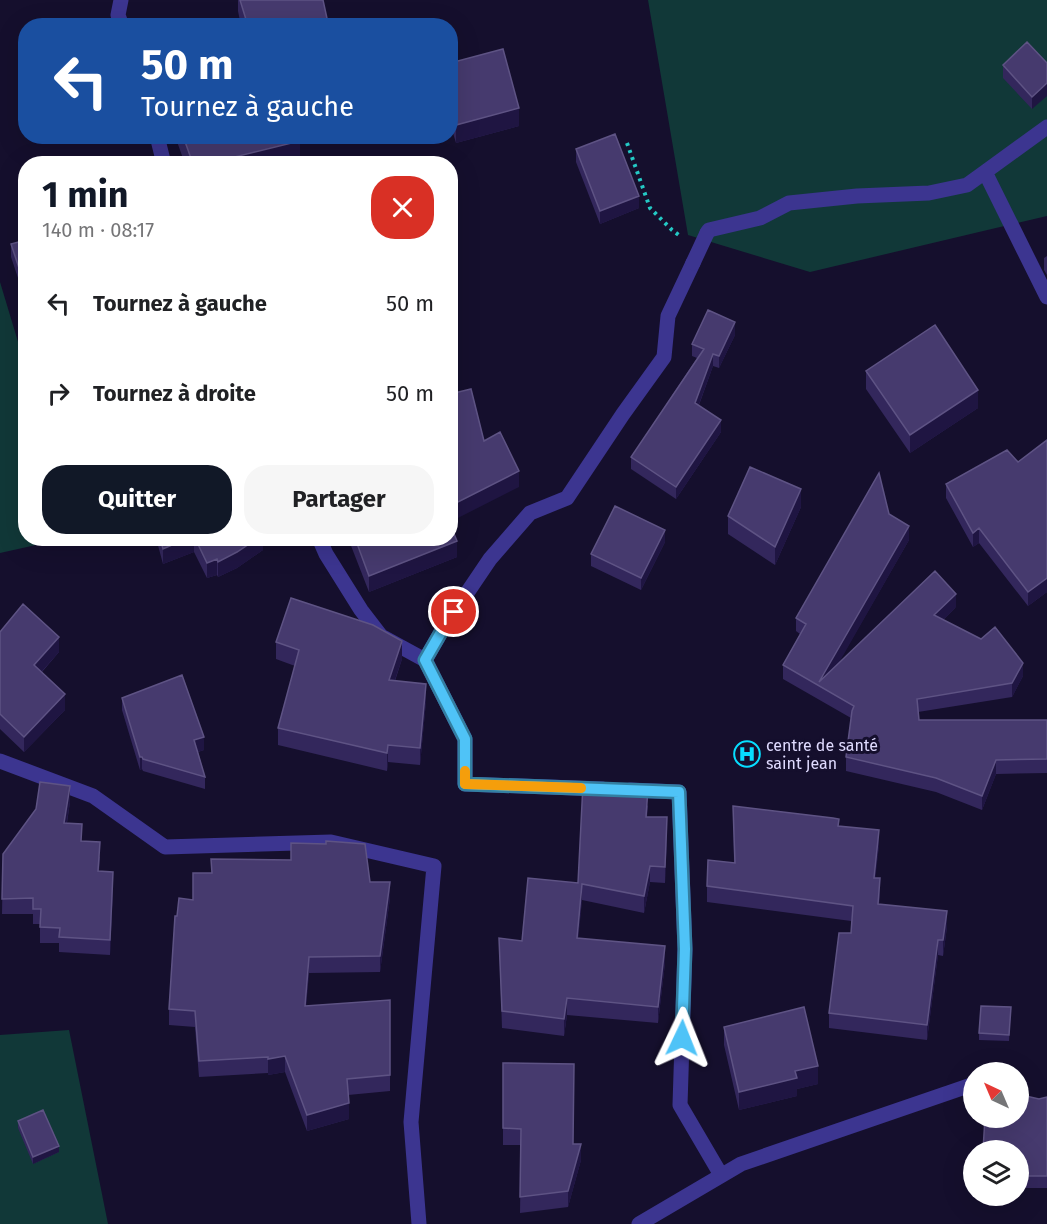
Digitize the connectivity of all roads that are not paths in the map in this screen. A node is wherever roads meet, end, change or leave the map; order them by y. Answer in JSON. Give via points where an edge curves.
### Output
{"nodes":[{"id":1,"x":121,"y":0,"type":"edge"},
{"id":2,"x":119,"y":18,"type":"edge"},
{"id":3,"x":1047,"y":127,"type":"edge"},
{"id":4,"x":984,"y":172,"type":"junction"},
{"id":5,"x":1047,"y":297,"type":"edge"},
{"id":6,"x":322,"y":546,"type":"edge"},
{"id":7,"x":425,"y":660,"type":"junction"},
{"id":8,"x":0,"y":761,"type":"edge"},
{"id":9,"x":963,"y":1088,"type":"edge"},
{"id":10,"x":722,"y":1175,"type":"junction"},
{"id":11,"x":419,"y":1224,"type":"edge"},
{"id":12,"x":639,"y":1224,"type":"edge"}],
"edges":[{"from":1,"to":2,"type":"street"},
{"from":3,"to":4,"type":"street"},
{"from":4,"to":5,"type":"street"},
{"from":4,"to":7,"type":"street","bridge":true,"via":[[967,185],[929,193],[789,203],[760,218],[709,230],[668,316],[664,357],[567,498],[530,513],[490,559]]},
{"from":6,"to":7,"type":"street","via":[[381,636]]},
{"from":7,"to":10,"type":"street","via":[[465,739],[465,784],[679,792],[685,949],[680,1105]]},
{"from":8,"to":11,"type":"street","via":[[93,796],[165,847],[331,842],[434,866],[411,1122]]},
{"from":9,"to":10,"type":"street","via":[[741,1164]]},
{"from":10,"to":12,"type":"street"}]}
